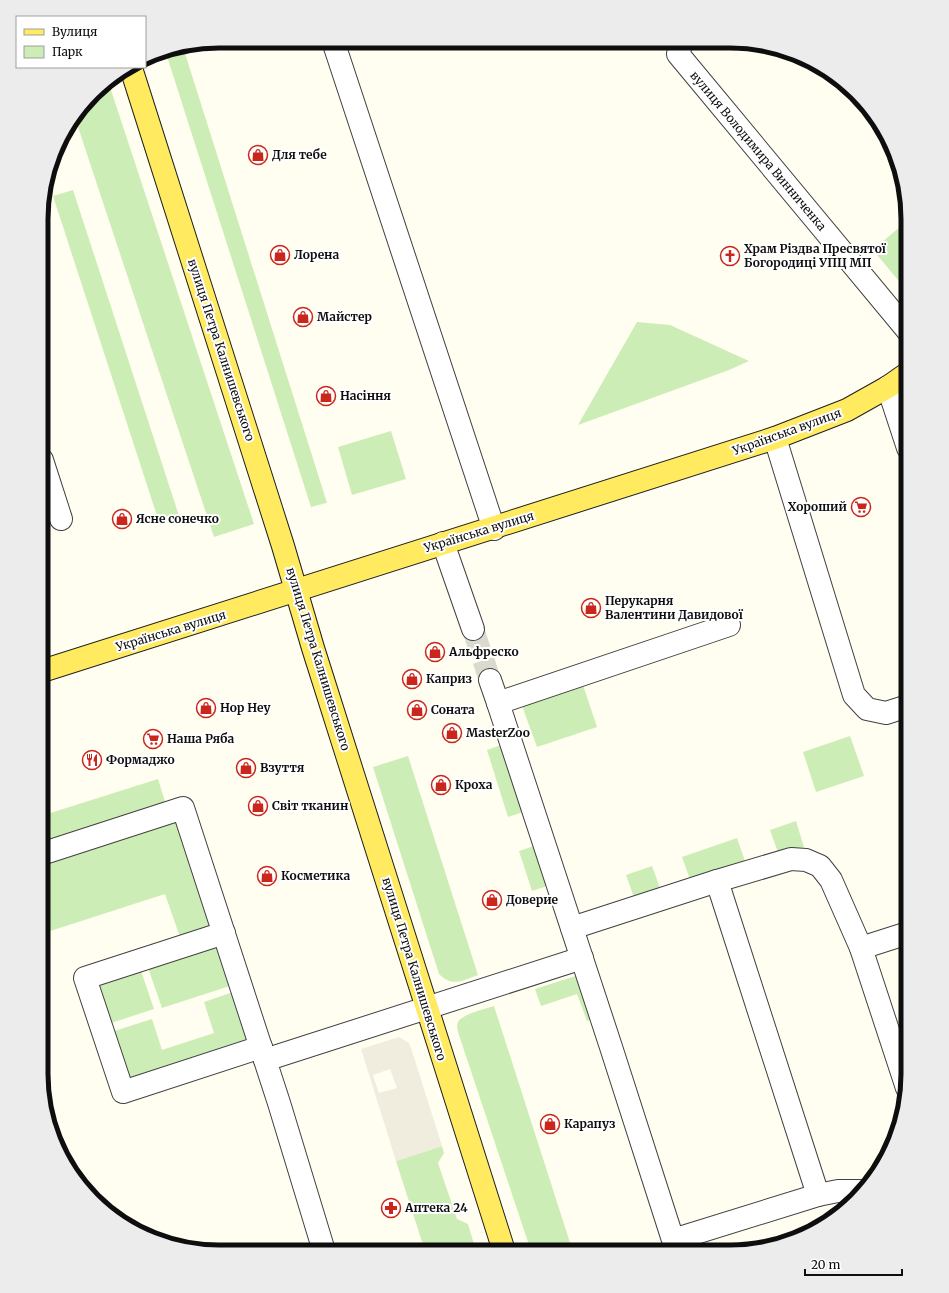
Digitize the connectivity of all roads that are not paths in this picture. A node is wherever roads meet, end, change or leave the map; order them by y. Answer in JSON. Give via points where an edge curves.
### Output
{"nodes":[{"id":1,"x":335,"y":48,"type":"edge"},
{"id":2,"x":680,"y":48,"type":"edge"},
{"id":3,"x":132,"y":72,"type":"edge"},
{"id":4,"x":901,"y":322,"type":"edge"},
{"id":5,"x":901,"y":378,"type":"edge"},
{"id":6,"x":888,"y":387,"type":"junction"},
{"id":7,"x":901,"y":427,"type":"edge"},
{"id":8,"x":775,"y":438,"type":"junction"},
{"id":9,"x":48,"y":479,"type":"edge"},
{"id":10,"x":61,"y":519,"type":"dead end"},
{"id":11,"x":494,"y":528,"type":"junction"},
{"id":12,"x":443,"y":543,"type":"junction"},
{"id":13,"x":296,"y":591,"type":"junction"},
{"id":14,"x":729,"y":625,"type":"dead end"},
{"id":15,"x":473,"y":629,"type":"tunnel mouth"},
{"id":16,"x":48,"y":670,"type":"edge"},
{"id":17,"x":490,"y":680,"type":"tunnel mouth"},
{"id":18,"x":498,"y":703,"type":"junction"},
{"id":19,"x":901,"y":708,"type":"edge"},
{"id":20,"x":48,"y":852,"type":"edge"},
{"id":21,"x":717,"y":881,"type":"junction"},
{"id":22,"x":572,"y":928,"type":"junction"},
{"id":23,"x":224,"y":933,"type":"junction"},
{"id":24,"x":901,"y":935,"type":"edge"},
{"id":25,"x":861,"y":948,"type":"junction"},
{"id":26,"x":582,"y":958,"type":"junction"},
{"id":27,"x":427,"y":1009,"type":"junction"},
{"id":28,"x":263,"y":1053,"type":"junction"},
{"id":29,"x":901,"y":1070,"type":"edge"},
{"id":30,"x":855,"y":1191,"type":"edge"},
{"id":31,"x":818,"y":1195,"type":"junction"},
{"id":32,"x":322,"y":1245,"type":"edge"},
{"id":33,"x":502,"y":1245,"type":"edge"}],
"edges":[{"from":1,"to":11,"type":"street"},
{"from":2,"to":4,"type":"street","name":"вулиця Володимира Винниченка","via":[[678,54]]},
{"from":3,"to":13,"type":"main road","name":"вулиця Петра Калнишевського"},
{"from":5,"to":6,"type":"main road","name":"Українська вулиця"},
{"from":6,"to":7,"type":"street"},
{"from":6,"to":8,"type":"main road","name":"Українська вулиця","via":[[847,410]]},
{"from":8,"to":11,"type":"main road","name":"Українська вулиця"},
{"from":8,"to":19,"type":"street","via":[[854,695],[867,709],[886,713]]},
{"from":9,"to":10,"type":"street"},
{"from":11,"to":12,"type":"main road","name":"Українська вулиця"},
{"from":12,"to":13,"type":"main road","name":"Українська вулиця"},
{"from":12,"to":15,"type":"street"},
{"from":13,"to":16,"type":"main road","name":"Українська вулиця"},
{"from":13,"to":27,"type":"main road","name":"вулиця Петра Калнишевського"},
{"from":14,"to":18,"type":"street"},
{"from":17,"to":18,"type":"street"},
{"from":18,"to":22,"type":"street"},
{"from":20,"to":23,"type":"street","via":[[183,808]]},
{"from":21,"to":22,"type":"street"},
{"from":21,"to":25,"type":"street","via":[[791,859],[806,860],[820,866],[831,880]]},
{"from":21,"to":31,"type":"street"},
{"from":22,"to":26,"type":"street"},
{"from":23,"to":28,"type":"street"},
{"from":23,"to":28,"type":"street","via":[[85,978],[109,1052],[123,1092]]},
{"from":24,"to":25,"type":"street"},
{"from":25,"to":29,"type":"street"},
{"from":26,"to":27,"type":"street"},
{"from":26,"to":31,"type":"street","via":[[673,1240]]},
{"from":27,"to":28,"type":"street"},
{"from":27,"to":33,"type":"main road","name":"вулиця Петра Калнишевського"},
{"from":28,"to":32,"type":"street"},
{"from":30,"to":31,"type":"street"}]}
